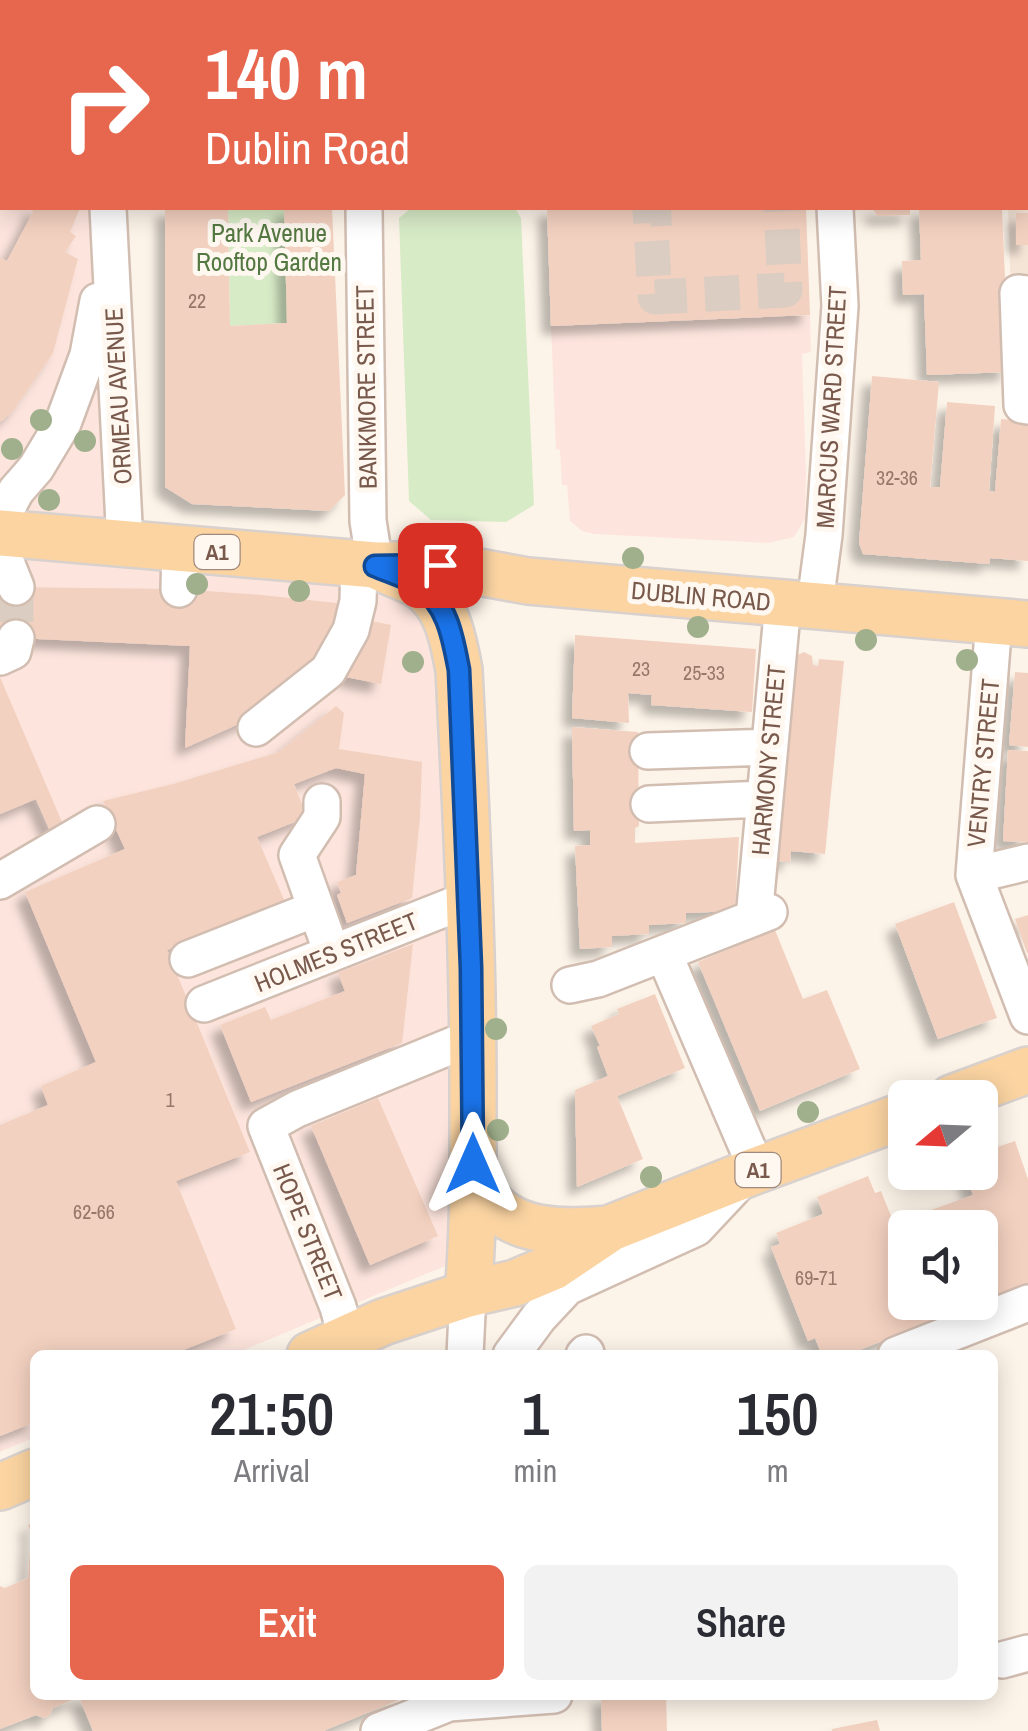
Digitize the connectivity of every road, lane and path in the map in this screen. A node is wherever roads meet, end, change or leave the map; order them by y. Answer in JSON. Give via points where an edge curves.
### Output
{"nodes":[{"id":1,"x":108,"y":210,"type":"edge"},
{"id":2,"x":364,"y":210,"type":"edge"},
{"id":3,"x":835,"y":210,"type":"edge"},
{"id":4,"x":109,"y":248,"type":"junction"},
{"id":5,"x":1023,"y":293,"type":"edge"},
{"id":6,"x":1028,"y":406,"type":"edge"},
{"id":7,"x":0,"y":521,"type":"edge"},
{"id":8,"x":0,"y":533,"type":"edge"},
{"id":9,"x":125,"y":544,"type":"junction"},
{"id":10,"x":0,"y":547,"type":"edge"},
{"id":11,"x":367,"y":565,"type":"junction"},
{"id":12,"x":528,"y":581,"type":"junction"},
{"id":13,"x":16,"y":586,"type":"tunnel mouth"},
{"id":14,"x":797,"y":604,"type":"junction"},
{"id":15,"x":1011,"y":622,"type":"edge"},
{"id":16,"x":459,"y":670,"type":"junction"},
{"id":17,"x":256,"y":728,"type":"dead end"},
{"id":18,"x":769,"y":747,"type":"junction"},
{"id":19,"x":648,"y":751,"type":"dead end"},
{"id":20,"x":764,"y":799,"type":"junction"},
{"id":21,"x":322,"y":802,"type":"dead end"},
{"id":22,"x":649,"y":804,"type":"dead end"},
{"id":23,"x":97,"y":824,"type":"dead end"},
{"id":24,"x":1028,"y":862,"type":"edge"},
{"id":25,"x":974,"y":875,"type":"junction"},
{"id":26,"x":0,"y":880,"type":"edge"},
{"id":27,"x":469,"y":899,"type":"junction"},
{"id":28,"x":316,"y":909,"type":"junction"},
{"id":29,"x":332,"y":953,"type":"junction"},
{"id":30,"x":664,"y":954,"type":"junction"},
{"id":31,"x":188,"y":958,"type":"dead end"},
{"id":32,"x":570,"y":985,"type":"dead end"},
{"id":33,"x":204,"y":1004,"type":"dead end"},
{"id":34,"x":1028,"y":1016,"type":"edge"},
{"id":35,"x":473,"y":1037,"type":"junction"},
{"id":36,"x":1028,"y":1071,"type":"edge"},
{"id":37,"x":998,"y":1082,"type":"edge"},
{"id":38,"x":888,"y":1121,"type":"edge"},
{"id":39,"x":473,"y":1164,"type":"junction"},
{"id":40,"x":752,"y":1172,"type":"junction"},
{"id":41,"x":612,"y":1228,"type":"junction"},
{"id":42,"x":468,"y":1294,"type":"junction"},
{"id":43,"x":1028,"y":1303,"type":"edge"},
{"id":44,"x":336,"y":1350,"type":"edge"},
{"id":45,"x":465,"y":1350,"type":"edge"},
{"id":46,"x":515,"y":1350,"type":"edge"},
{"id":47,"x":909,"y":1350,"type":"edge"},
{"id":48,"x":30,"y":1474,"type":"edge"},
{"id":49,"x":0,"y":1488,"type":"edge"},
{"id":50,"x":526,"y":1700,"type":"edge"},
{"id":51,"x":475,"y":1709,"type":"edge"},
{"id":52,"x":379,"y":1731,"type":"edge"}],
"edges":[{"from":1,"to":4,"type":"street","name":"ORMEAU AVENUE"},
{"from":2,"to":11,"type":"street","name":"BANKMORE STREET"},
{"from":3,"to":14,"type":"street","name":"MARCUS WARD STREET","via":[[840,306],[824,535],[816,588]]},
{"from":4,"to":7,"type":"street","name":"ORMEAU AVENUE","via":[[88,356],[62,423]]},
{"from":4,"to":9,"type":"street","name":"ORMEAU AVENUE"},
{"from":5,"to":6,"type":"street","via":[[1022,405]]},
{"from":8,"to":9,"type":"main road","number":"A1"},
{"from":9,"to":11,"type":"main road","number":"A1","via":[[179,569]]},
{"from":10,"to":13,"type":"street"},
{"from":11,"to":12,"type":"main road","name":"DUBLIN ROAD","number":"A1","via":[[456,566]]},
{"from":11,"to":16,"type":"main road","number":"A1","via":[[419,586],[439,604]]},
{"from":11,"to":17,"type":"street","name":"BANKMORE STREET","via":[[351,630],[328,671]]},
{"from":12,"to":14,"type":"main road","name":"DUBLIN ROAD","number":"A1"},
{"from":12,"to":16,"type":"main road","number":"A1","via":[[480,610]]},
{"from":14,"to":15,"type":"main road","name":"DUBLIN ROAD","number":"A1"},
{"from":14,"to":18,"type":"street","name":"HARMONY STREET"},
{"from":15,"to":25,"type":"street","name":"VENTRY STREET"},
{"from":16,"to":27,"type":"main road","number":"A1"},
{"from":18,"to":19,"type":"street"},
{"from":18,"to":20,"type":"street","name":"HARMONY STREET"},
{"from":20,"to":22,"type":"street"},
{"from":20,"to":30,"type":"street","name":"HARMONY STREET","via":[[762,916]]},
{"from":21,"to":28,"type":"street","via":[[322,817],[297,855]]},
{"from":23,"to":26,"type":"street"},
{"from":24,"to":25,"type":"street"},
{"from":25,"to":34,"type":"street","name":"VENTRY STREET"},
{"from":27,"to":29,"type":"street","name":"HOLMES STREET"},
{"from":27,"to":35,"type":"main road","number":"A1"},
{"from":28,"to":29,"type":"street"},
{"from":28,"to":31,"type":"street"},
{"from":29,"to":33,"type":"street","name":"HOLMES STREET"},
{"from":30,"to":32,"type":"street"},
{"from":30,"to":40,"type":"street"},
{"from":35,"to":39,"type":"main road","number":"A1"},
{"from":35,"to":44,"type":"street","name":"HOPE STREET","via":[[266,1126],[333,1291]]},
{"from":36,"to":37,"type":"main road"},
{"from":38,"to":40,"type":"main road","number":"A1"},
{"from":39,"to":41,"type":"main road","number":"A1","via":[[492,1204],[522,1224],[566,1232]]},
{"from":39,"to":42,"type":"main road","number":"A1"},
{"from":40,"to":41,"type":"main road","number":"A1"},
{"from":40,"to":46,"type":"street","via":[[696,1228],[568,1287]]},
{"from":41,"to":42,"type":"main road","number":"A1","via":[[553,1266]]},
{"from":42,"to":44,"type":"main road","number":"A1","via":[[383,1322]]},
{"from":42,"to":45,"type":"street"},
{"from":43,"to":47,"type":"street"},
{"from":48,"to":49,"type":"main road"},
{"from":50,"to":51,"type":"street"},
{"from":51,"to":52,"type":"street","via":[[442,1705]]}]}
